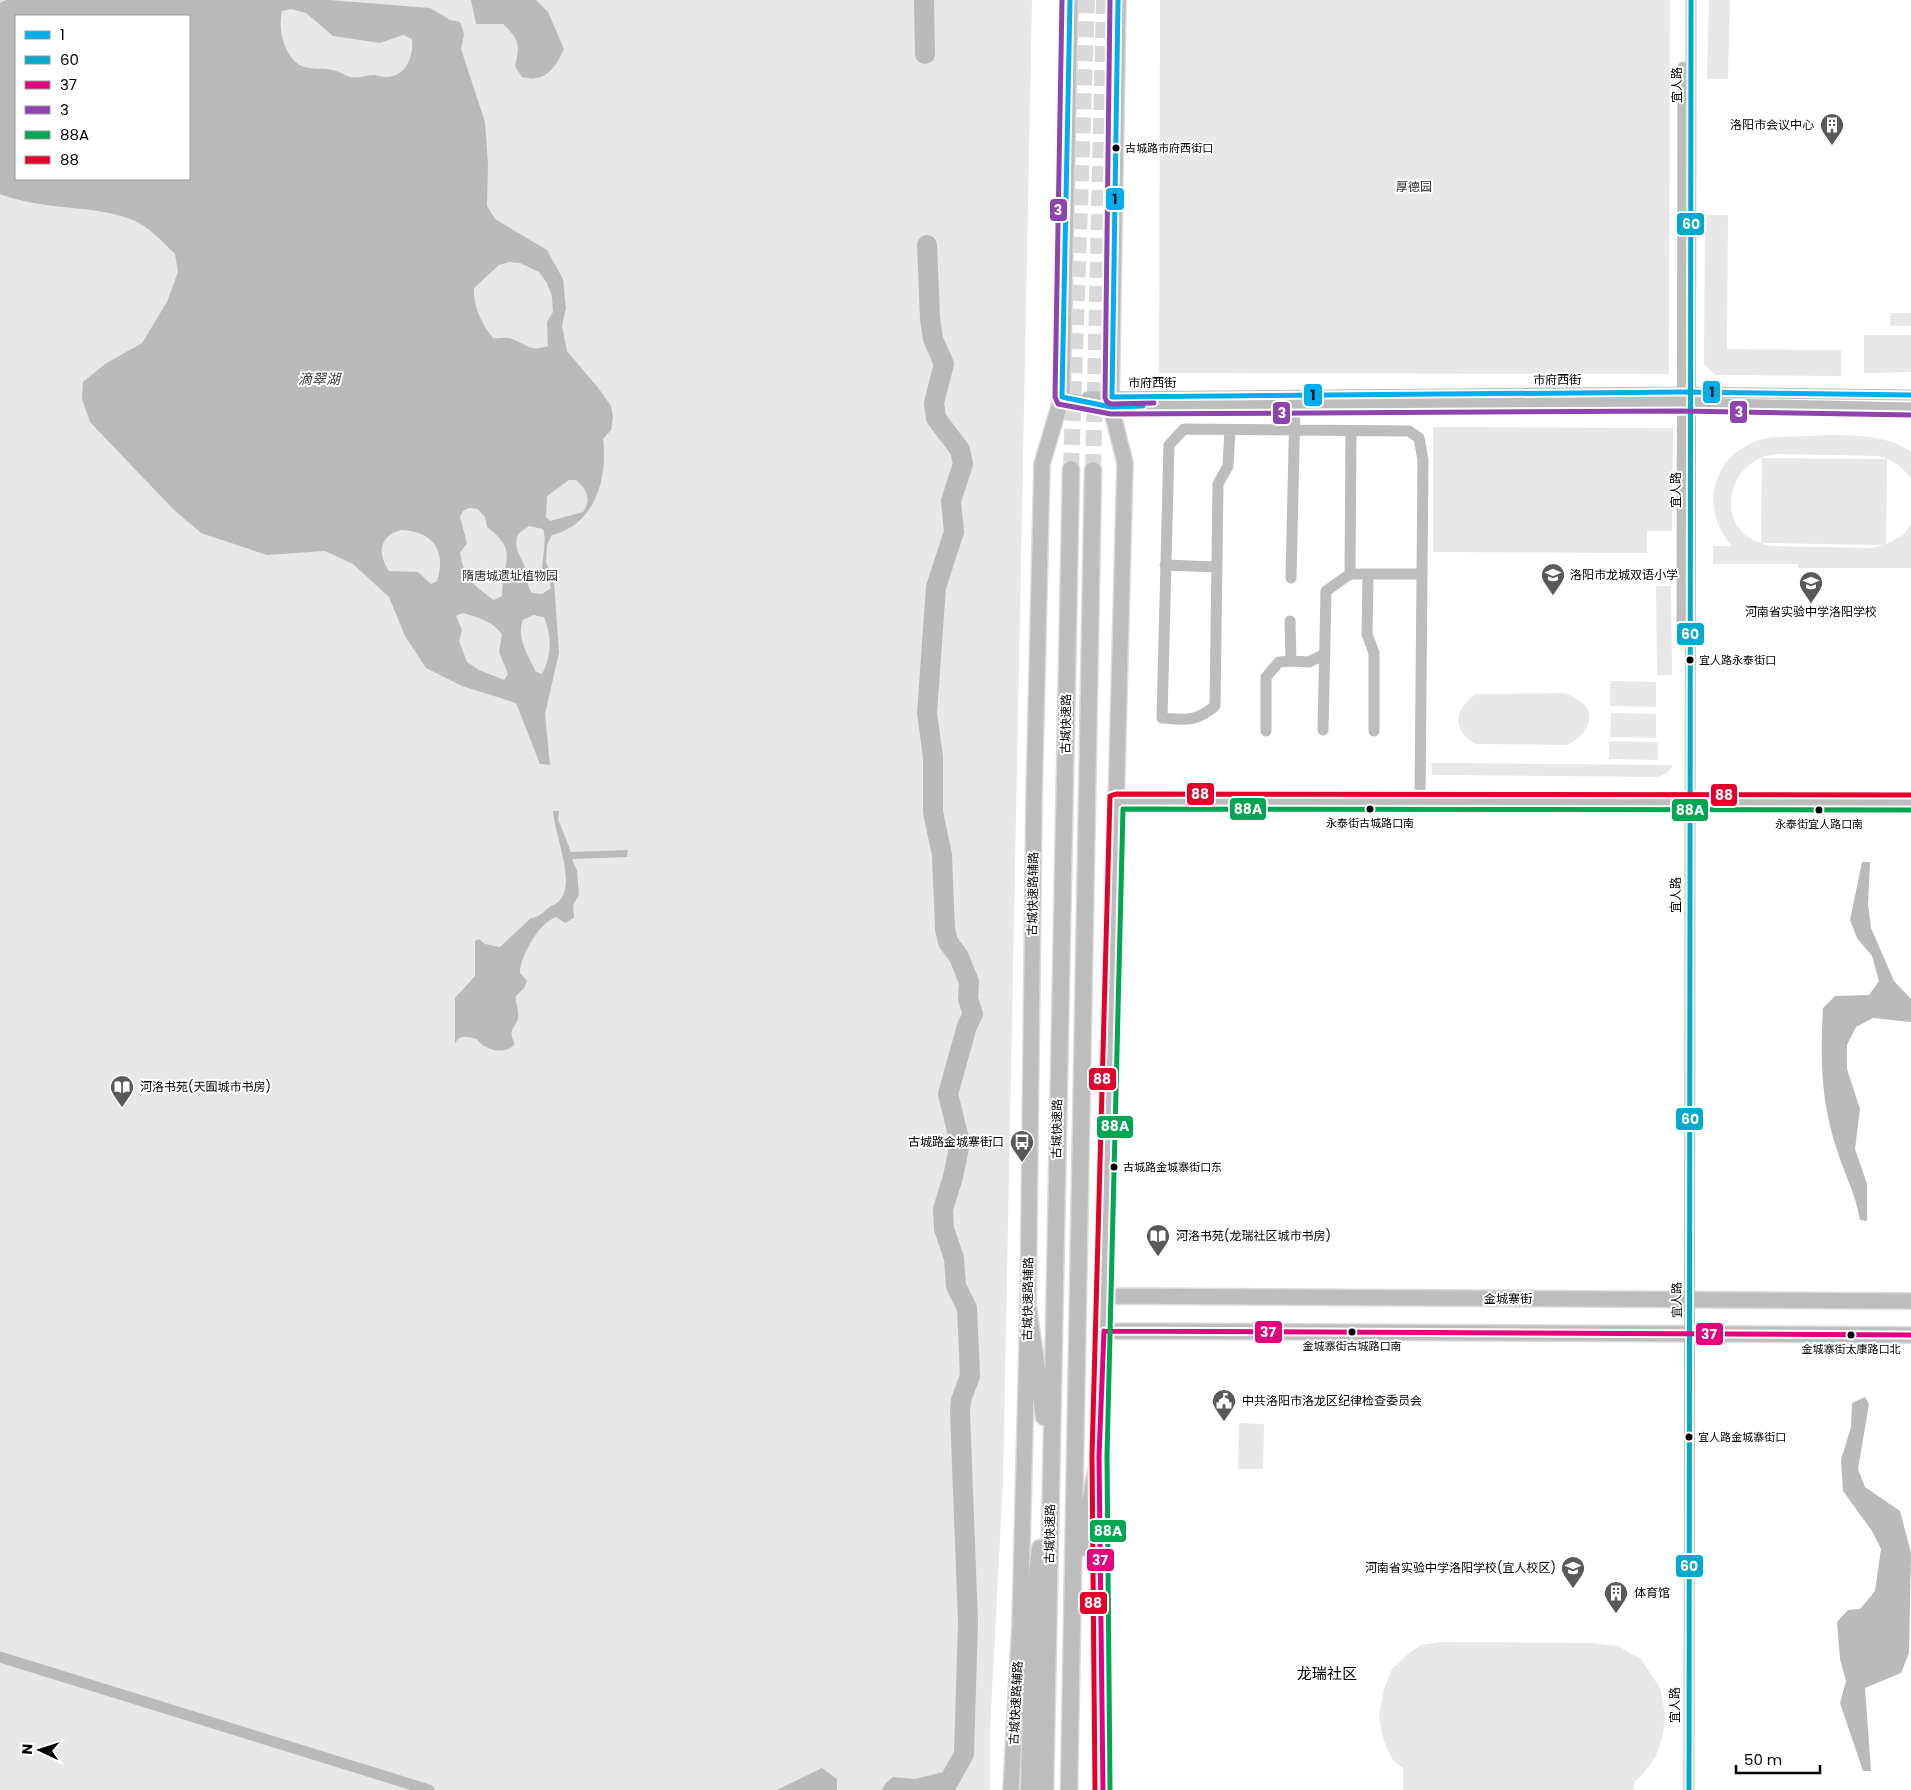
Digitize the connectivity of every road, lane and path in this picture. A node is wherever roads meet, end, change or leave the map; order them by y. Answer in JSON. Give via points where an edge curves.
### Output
{"nodes":[{"id":1,"x":1070,"y":0,"type":"edge"},
{"id":2,"x":1118,"y":0,"type":"edge"},
{"id":3,"x":1684,"y":0,"type":"edge"},
{"id":4,"x":1691,"y":0,"type":"edge"},
{"id":5,"x":1911,"y":395,"type":"edge"},
{"id":6,"x":1062,"y":397,"type":"junction"},
{"id":7,"x":1686,"y":398,"type":"junction"},
{"id":8,"x":1112,"y":402,"type":"junction"},
{"id":9,"x":1295,"y":405,"type":"junction"},
{"id":10,"x":1911,"y":408,"type":"edge"},
{"id":11,"x":1230,"y":430,"type":"junction"},
{"id":12,"x":1295,"y":431,"type":"junction"},
{"id":13,"x":1351,"y":431,"type":"junction"},
{"id":14,"x":1071,"y":469,"type":"tunnel mouth"},
{"id":15,"x":1093,"y":470,"type":"tunnel mouth"},
{"id":16,"x":1166,"y":564,"type":"junction"},
{"id":17,"x":1217,"y":567,"type":"junction"},
{"id":18,"x":1350,"y":574,"type":"junction"},
{"id":19,"x":1422,"y":574,"type":"junction"},
{"id":20,"x":1368,"y":575,"type":"junction"},
{"id":21,"x":1291,"y":578,"type":"dead end"},
{"id":22,"x":1290,"y":621,"type":"dead end"},
{"id":23,"x":1325,"y":654,"type":"junction"},
{"id":24,"x":1291,"y":662,"type":"junction"},
{"id":25,"x":1323,"y":730,"type":"dead end"},
{"id":26,"x":1374,"y":731,"type":"dead end"},
{"id":27,"x":1266,"y":732,"type":"dead end"},
{"id":28,"x":1911,"y":796,"type":"edge"},
{"id":29,"x":1116,"y":798,"type":"junction"},
{"id":30,"x":1420,"y":798,"type":"junction"},
{"id":31,"x":1686,"y":799,"type":"junction"},
{"id":32,"x":1911,"y":803,"type":"edge"},
{"id":33,"x":1105,"y":1296,"type":"junction"},
{"id":34,"x":1687,"y":1300,"type":"junction"},
{"id":35,"x":1911,"y":1301,"type":"edge"},
{"id":36,"x":1028,"y":1308,"type":"junction"},
{"id":37,"x":1104,"y":1331,"type":"junction"},
{"id":38,"x":1687,"y":1335,"type":"junction"},
{"id":39,"x":1911,"y":1335,"type":"edge"},
{"id":40,"x":1099,"y":1456,"type":"junction"},
{"id":41,"x":1051,"y":1463,"type":"junction"},
{"id":42,"x":1072,"y":1592,"type":"junction"},
{"id":43,"x":1070,"y":1755,"type":"junction"},
{"id":44,"x":1011,"y":1790,"type":"edge"},
{"id":45,"x":1029,"y":1790,"type":"edge"},
{"id":46,"x":1045,"y":1790,"type":"edge"},
{"id":47,"x":1069,"y":1790,"type":"edge"},
{"id":48,"x":1074,"y":1790,"type":"edge"},
{"id":49,"x":1103,"y":1790,"type":"edge"},
{"id":50,"x":1682,"y":1790,"type":"edge"},
{"id":51,"x":1689,"y":1790,"type":"edge"}],
"edges":[{"from":1,"to":6,"type":"main road","name":"古城快速路辅路"},
{"from":2,"to":8,"type":"main road"},
{"from":3,"to":7,"type":"street","name":"宜人路"},
{"from":4,"to":7,"type":"street","name":"宜人路"},
{"from":5,"to":7,"type":"street","name":"市府西街"},
{"from":6,"to":8,"type":"street","name":"市府西街"},
{"from":6,"to":36,"type":"main road","name":"古城快速路辅路","via":[[1042,464]]},
{"from":7,"to":8,"type":"street","name":"市府西街"},
{"from":7,"to":9,"type":"street","name":"市府西街"},
{"from":7,"to":10,"type":"street","name":"市府西街"},
{"from":7,"to":31,"type":"street","name":"宜人路"},
{"from":8,"to":9,"type":"street","name":"市府西街"},
{"from":8,"to":29,"type":"main road","via":[[1125,463]]},
{"from":9,"to":12,"type":"street"},
{"from":11,"to":12,"type":"street"},
{"from":11,"to":16,"type":"street","via":[[1184,429],[1169,446]]},
{"from":11,"to":17,"type":"street","via":[[1228,466],[1218,484]]},
{"from":12,"to":13,"type":"street"},
{"from":12,"to":21,"type":"street"},
{"from":13,"to":18,"type":"street"},
{"from":13,"to":19,"type":"street","via":[[1409,431],[1419,438],[1423,460]]},
{"from":14,"to":41,"type":"highway","name":"古城快速路"},
{"from":15,"to":42,"type":"highway","name":"古城快速路"},
{"from":16,"to":17,"type":"street"},
{"from":16,"to":17,"type":"street","via":[[1162,718],[1185,720],[1201,717],[1214,706]]},
{"from":18,"to":20,"type":"street"},
{"from":18,"to":23,"type":"street","via":[[1326,591]]},
{"from":19,"to":20,"type":"street"},
{"from":19,"to":30,"type":"street"},
{"from":20,"to":26,"type":"street","via":[[1367,634],[1374,653]]},
{"from":22,"to":24,"type":"street"},
{"from":23,"to":24,"type":"street","via":[[1309,662]]},
{"from":23,"to":25,"type":"street"},
{"from":24,"to":27,"type":"street","via":[[1279,662],[1266,677]]},
{"from":28,"to":31,"type":"main road"},
{"from":29,"to":30,"type":"main road"},
{"from":29,"to":33,"type":"main road"},
{"from":30,"to":31,"type":"main road"},
{"from":31,"to":32,"type":"main road"},
{"from":31,"to":34,"type":"street","name":"宜人路"},
{"from":33,"to":34,"type":"main road","name":"金城寨街"},
{"from":33,"to":37,"type":"main road"},
{"from":34,"to":35,"type":"main road","name":"金城寨街"},
{"from":34,"to":38,"type":"street","name":"宜人路"},
{"from":36,"to":41,"type":"highway"},
{"from":36,"to":44,"type":"main road","name":"古城快速路辅路","via":[[1020,1624]]},
{"from":37,"to":38,"type":"main road"},
{"from":37,"to":40,"type":"main road"},
{"from":38,"to":39,"type":"main road"},
{"from":38,"to":50,"type":"street","name":"宜人路"},
{"from":38,"to":51,"type":"street","name":"宜人路"},
{"from":40,"to":42,"type":"highway"},
{"from":40,"to":49,"type":"main road"},
{"from":41,"to":45,"type":"highway","via":[[1034,1599]]},
{"from":41,"to":46,"type":"highway","name":"古城快速路"},
{"from":42,"to":43,"type":"highway","name":"古城快速路"},
{"from":43,"to":47,"type":"highway","name":"古城快速路"},
{"from":43,"to":48,"type":"highway"}]}
